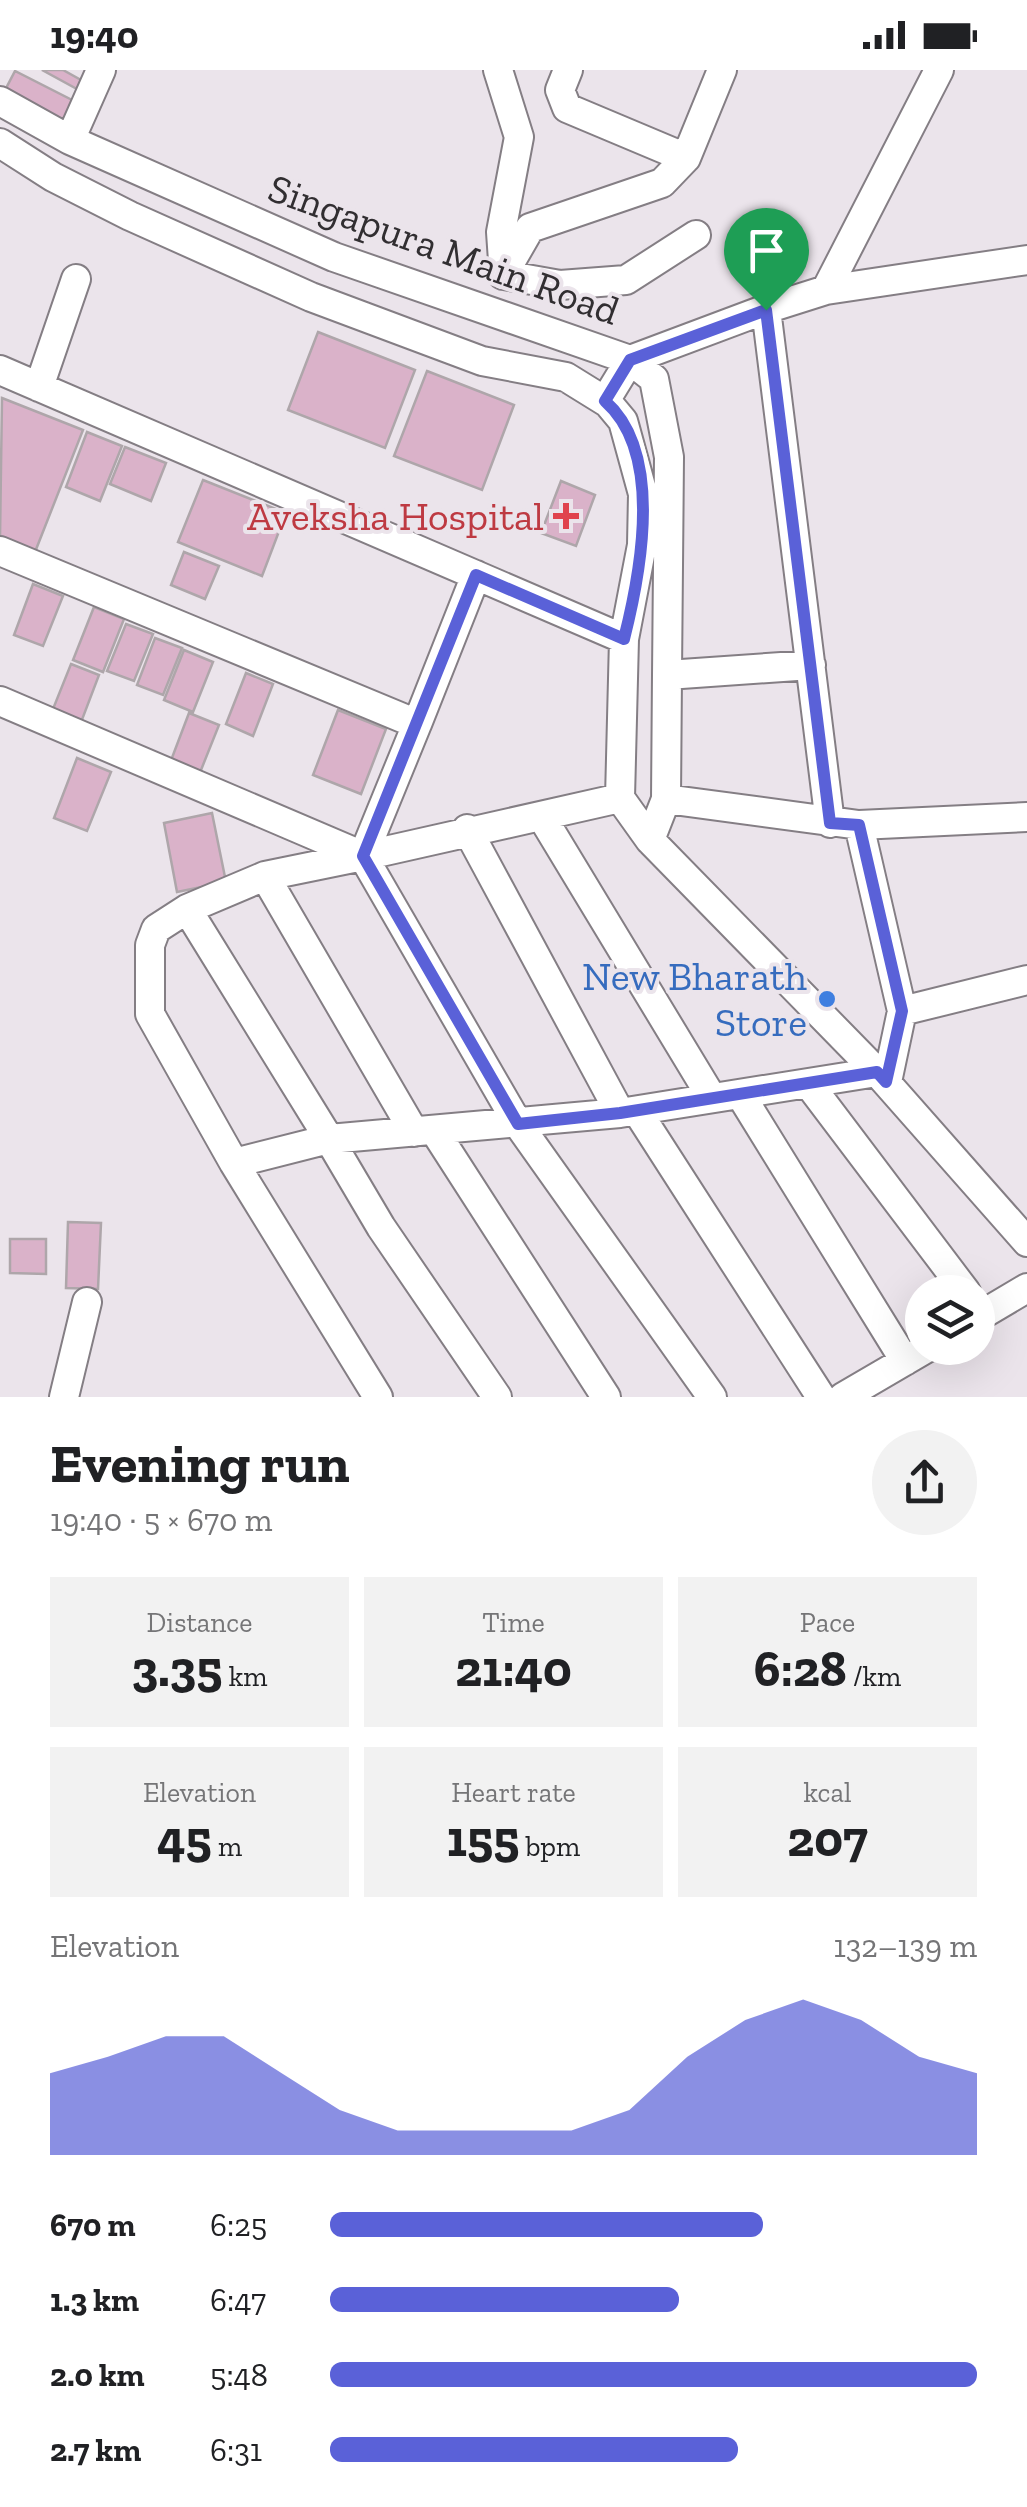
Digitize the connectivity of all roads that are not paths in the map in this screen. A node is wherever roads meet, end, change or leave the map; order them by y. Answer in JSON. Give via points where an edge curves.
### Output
{"nodes":[{"id":1,"x":100,"y":70,"type":"edge"},
{"id":2,"x":498,"y":70,"type":"edge"},
{"id":3,"x":568,"y":70,"type":"edge"},
{"id":4,"x":722,"y":70,"type":"edge"},
{"id":5,"x":939,"y":70,"type":"edge"},
{"id":6,"x":0,"y":101,"type":"edge"},
{"id":7,"x":70,"y":140,"type":"junction"},
{"id":8,"x":0,"y":143,"type":"edge"},
{"id":9,"x":686,"y":158,"type":"junction"},
{"id":10,"x":696,"y":235,"type":"dead end"},
{"id":11,"x":1027,"y":260,"type":"edge"},
{"id":12,"x":504,"y":275,"type":"junction"},
{"id":13,"x":76,"y":279,"type":"dead end"},
{"id":14,"x":826,"y":290,"type":"junction"},
{"id":15,"x":486,"y":306,"type":"junction"},
{"id":16,"x":766,"y":310,"type":"junction"},
{"id":17,"x":630,"y":360,"type":"junction"},
{"id":18,"x":0,"y":370,"type":"edge"},
{"id":19,"x":39,"y":387,"type":"junction"},
{"id":20,"x":605,"y":401,"type":"junction"},
{"id":21,"x":0,"y":551,"type":"edge"},
{"id":22,"x":476,"y":575,"type":"junction"},
{"id":23,"x":624,"y":639,"type":"junction"},
{"id":24,"x":810,"y":665,"type":"junction"},
{"id":25,"x":667,"y":675,"type":"junction"},
{"id":26,"x":0,"y":701,"type":"edge"},
{"id":27,"x":417,"y":724,"type":"junction"},
{"id":28,"x":620,"y":798,"type":"junction"},
{"id":29,"x":666,"y":800,"type":"junction"},
{"id":30,"x":542,"y":816,"type":"junction"},
{"id":31,"x":1027,"y":817,"type":"edge"},
{"id":32,"x":830,"y":823,"type":"junction"},
{"id":33,"x":859,"y":825,"type":"junction"},
{"id":34,"x":467,"y":829,"type":"junction"},
{"id":35,"x":650,"y":840,"type":"junction"},
{"id":36,"x":363,"y":856,"type":"junction"},
{"id":37,"x":265,"y":876,"type":"junction"},
{"id":38,"x":187,"y":909,"type":"junction"},
{"id":39,"x":1027,"y":980,"type":"edge"},
{"id":40,"x":902,"y":1011,"type":"junction"},
{"id":41,"x":882,"y":1077,"type":"junction"},
{"id":42,"x":808,"y":1082,"type":"junction"},
{"id":43,"x":740,"y":1094,"type":"junction"},
{"id":44,"x":712,"y":1098,"type":"junction"},
{"id":45,"x":629,"y":1112,"type":"junction"},
{"id":46,"x":518,"y":1124,"type":"junction"},
{"id":47,"x":424,"y":1131,"type":"junction"},
{"id":48,"x":328,"y":1139,"type":"junction"},
{"id":49,"x":234,"y":1163,"type":"junction"},
{"id":50,"x":1027,"y":1242,"type":"edge"},
{"id":51,"x":952,"y":1275,"type":"edge"},
{"id":52,"x":1027,"y":1288,"type":"edge"},
{"id":53,"x":995,"y":1300,"type":"edge"},
{"id":54,"x":86,"y":1302,"type":"dead end"},
{"id":55,"x":905,"y":1338,"type":"edge"},
{"id":56,"x":905,"y":1360,"type":"edge"},
{"id":57,"x":64,"y":1397,"type":"edge"},
{"id":58,"x":378,"y":1397,"type":"edge"},
{"id":59,"x":497,"y":1397,"type":"edge"},
{"id":60,"x":606,"y":1397,"type":"edge"},
{"id":61,"x":712,"y":1397,"type":"edge"},
{"id":62,"x":821,"y":1397,"type":"edge"},
{"id":63,"x":843,"y":1397,"type":"edge"}],
"edges":[{"from":1,"to":7,"type":"street"},
{"from":2,"to":12,"type":"street","via":[[518,137],[501,232]]},
{"from":3,"to":9,"type":"street","via":[[560,90],[567,108]]},
{"from":4,"to":9,"type":"street"},
{"from":5,"to":14,"type":"street"},
{"from":6,"to":7,"type":"street","name":"Singapura Main Road"},
{"from":7,"to":15,"type":"street","name":"Singapura Main Road","via":[[334,257]]},
{"from":8,"to":20,"type":"street","name":"Singapura Main Road","via":[[114,208],[310,297],[482,362],[566,376]]},
{"from":9,"to":12,"type":"street","via":[[662,183],[530,228]]},
{"from":10,"to":12,"type":"street","via":[[626,280],[560,285]]},
{"from":11,"to":14,"type":"street"},
{"from":12,"to":15,"type":"street"},
{"from":13,"to":19,"type":"street"},
{"from":14,"to":16,"type":"street"},
{"from":15,"to":17,"type":"street","name":"Singapura Main Road"},
{"from":16,"to":17,"type":"street"},
{"from":16,"to":24,"type":"street"},
{"from":17,"to":20,"type":"street"},
{"from":17,"to":25,"type":"street","name":"Singapura Main Road","via":[[654,379],[665,425]]},
{"from":18,"to":19,"type":"street"},
{"from":19,"to":22,"type":"street"},
{"from":20,"to":23,"type":"street","name":"Singapura Main Road","via":[[623,421],[643,494],[642,545]]},
{"from":21,"to":27,"type":"street"},
{"from":22,"to":23,"type":"street"},
{"from":22,"to":27,"type":"street"},
{"from":23,"to":28,"type":"street","name":"Singapura Main Road"},
{"from":24,"to":25,"type":"street"},
{"from":24,"to":32,"type":"street"},
{"from":25,"to":29,"type":"street","name":"Singapura Main Road"},
{"from":26,"to":36,"type":"street"},
{"from":27,"to":36,"type":"street"},
{"from":28,"to":30,"type":"street"},
{"from":28,"to":35,"type":"street"},
{"from":29,"to":32,"type":"street"},
{"from":29,"to":35,"type":"street","name":"Singapura Main Road"},
{"from":30,"to":34,"type":"street"},
{"from":30,"to":44,"type":"street"},
{"from":31,"to":33,"type":"street"},
{"from":32,"to":33,"type":"street"},
{"from":33,"to":40,"type":"street"},
{"from":34,"to":36,"type":"street"},
{"from":34,"to":45,"type":"street"},
{"from":35,"to":41,"type":"street"},
{"from":36,"to":37,"type":"street"},
{"from":36,"to":46,"type":"street"},
{"from":37,"to":38,"type":"street"},
{"from":37,"to":47,"type":"street"},
{"from":38,"to":48,"type":"street"},
{"from":38,"to":49,"type":"street","via":[[156,929],[146,1002]]},
{"from":39,"to":40,"type":"street"},
{"from":40,"to":41,"type":"street"},
{"from":41,"to":42,"type":"street"},
{"from":41,"to":50,"type":"street"},
{"from":42,"to":43,"type":"street"},
{"from":42,"to":51,"type":"street"},
{"from":43,"to":44,"type":"street"},
{"from":43,"to":55,"type":"street"},
{"from":44,"to":45,"type":"street"},
{"from":45,"to":46,"type":"street"},
{"from":45,"to":62,"type":"street"},
{"from":46,"to":47,"type":"street"},
{"from":46,"to":61,"type":"street"},
{"from":47,"to":48,"type":"street"},
{"from":47,"to":60,"type":"street"},
{"from":48,"to":49,"type":"street"},
{"from":48,"to":59,"type":"street","via":[[380,1228]]},
{"from":49,"to":58,"type":"street"},
{"from":52,"to":53,"type":"street"},
{"from":54,"to":57,"type":"street"},
{"from":56,"to":63,"type":"street"}]}
